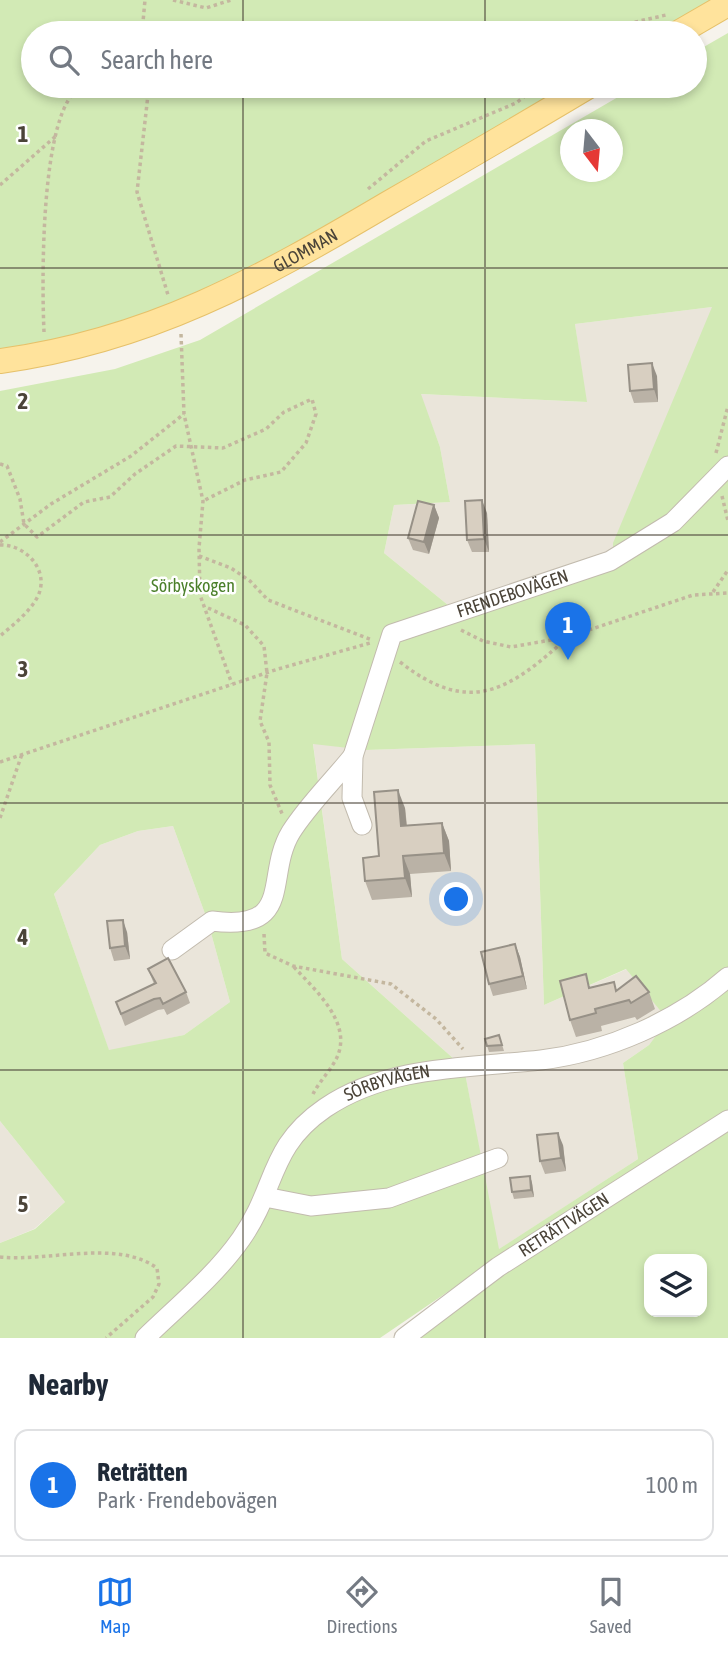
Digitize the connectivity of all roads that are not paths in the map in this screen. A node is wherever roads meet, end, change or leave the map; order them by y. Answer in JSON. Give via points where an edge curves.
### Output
{"nodes":[{"id":1,"x":728,"y":4,"type":"edge"},
{"id":2,"x":681,"y":21,"type":"edge"},
{"id":3,"x":569,"y":98,"type":"edge"},
{"id":4,"x":0,"y":361,"type":"edge"},
{"id":5,"x":728,"y":466,"type":"edge"},
{"id":6,"x":353,"y":756,"type":"junction"},
{"id":7,"x":362,"y":825,"type":"dead end"},
{"id":8,"x":172,"y":950,"type":"dead end"},
{"id":9,"x":728,"y":977,"type":"edge"},
{"id":10,"x":728,"y":1120,"type":"edge"},
{"id":11,"x":498,"y":1158,"type":"dead end"},
{"id":12,"x":265,"y":1197,"type":"junction"},
{"id":13,"x":145,"y":1338,"type":"edge"},
{"id":14,"x":404,"y":1338,"type":"edge"}],
"edges":[{"from":1,"to":2,"type":"main road"},
{"from":3,"to":4,"type":"main road","name":"GLOMMAN","via":[[320,244],[176,301],[93,344]]},
{"from":5,"to":6,"type":"street","name":"FRENDEBOVÄGEN","via":[[673,522],[610,561],[392,634]]},
{"from":6,"to":7,"type":"street","via":[[352,798]]},
{"from":6,"to":8,"type":"street","via":[[290,833],[272,900],[261,916],[238,924],[212,921]]},
{"from":9,"to":12,"type":"street","name":"SÖRBYVÄGEN","via":[[694,1005],[604,1044],[543,1060],[476,1063],[384,1082],[327,1107],[293,1134],[274,1166]]},
{"from":10,"to":14,"type":"street","name":"RETRÄTTVÄGEN","via":[[498,1267]]},
{"from":11,"to":12,"type":"street","via":[[389,1198],[311,1206]]},
{"from":12,"to":13,"type":"street","name":"SÖRBYVÄGEN","via":[[225,1259]]}]}
